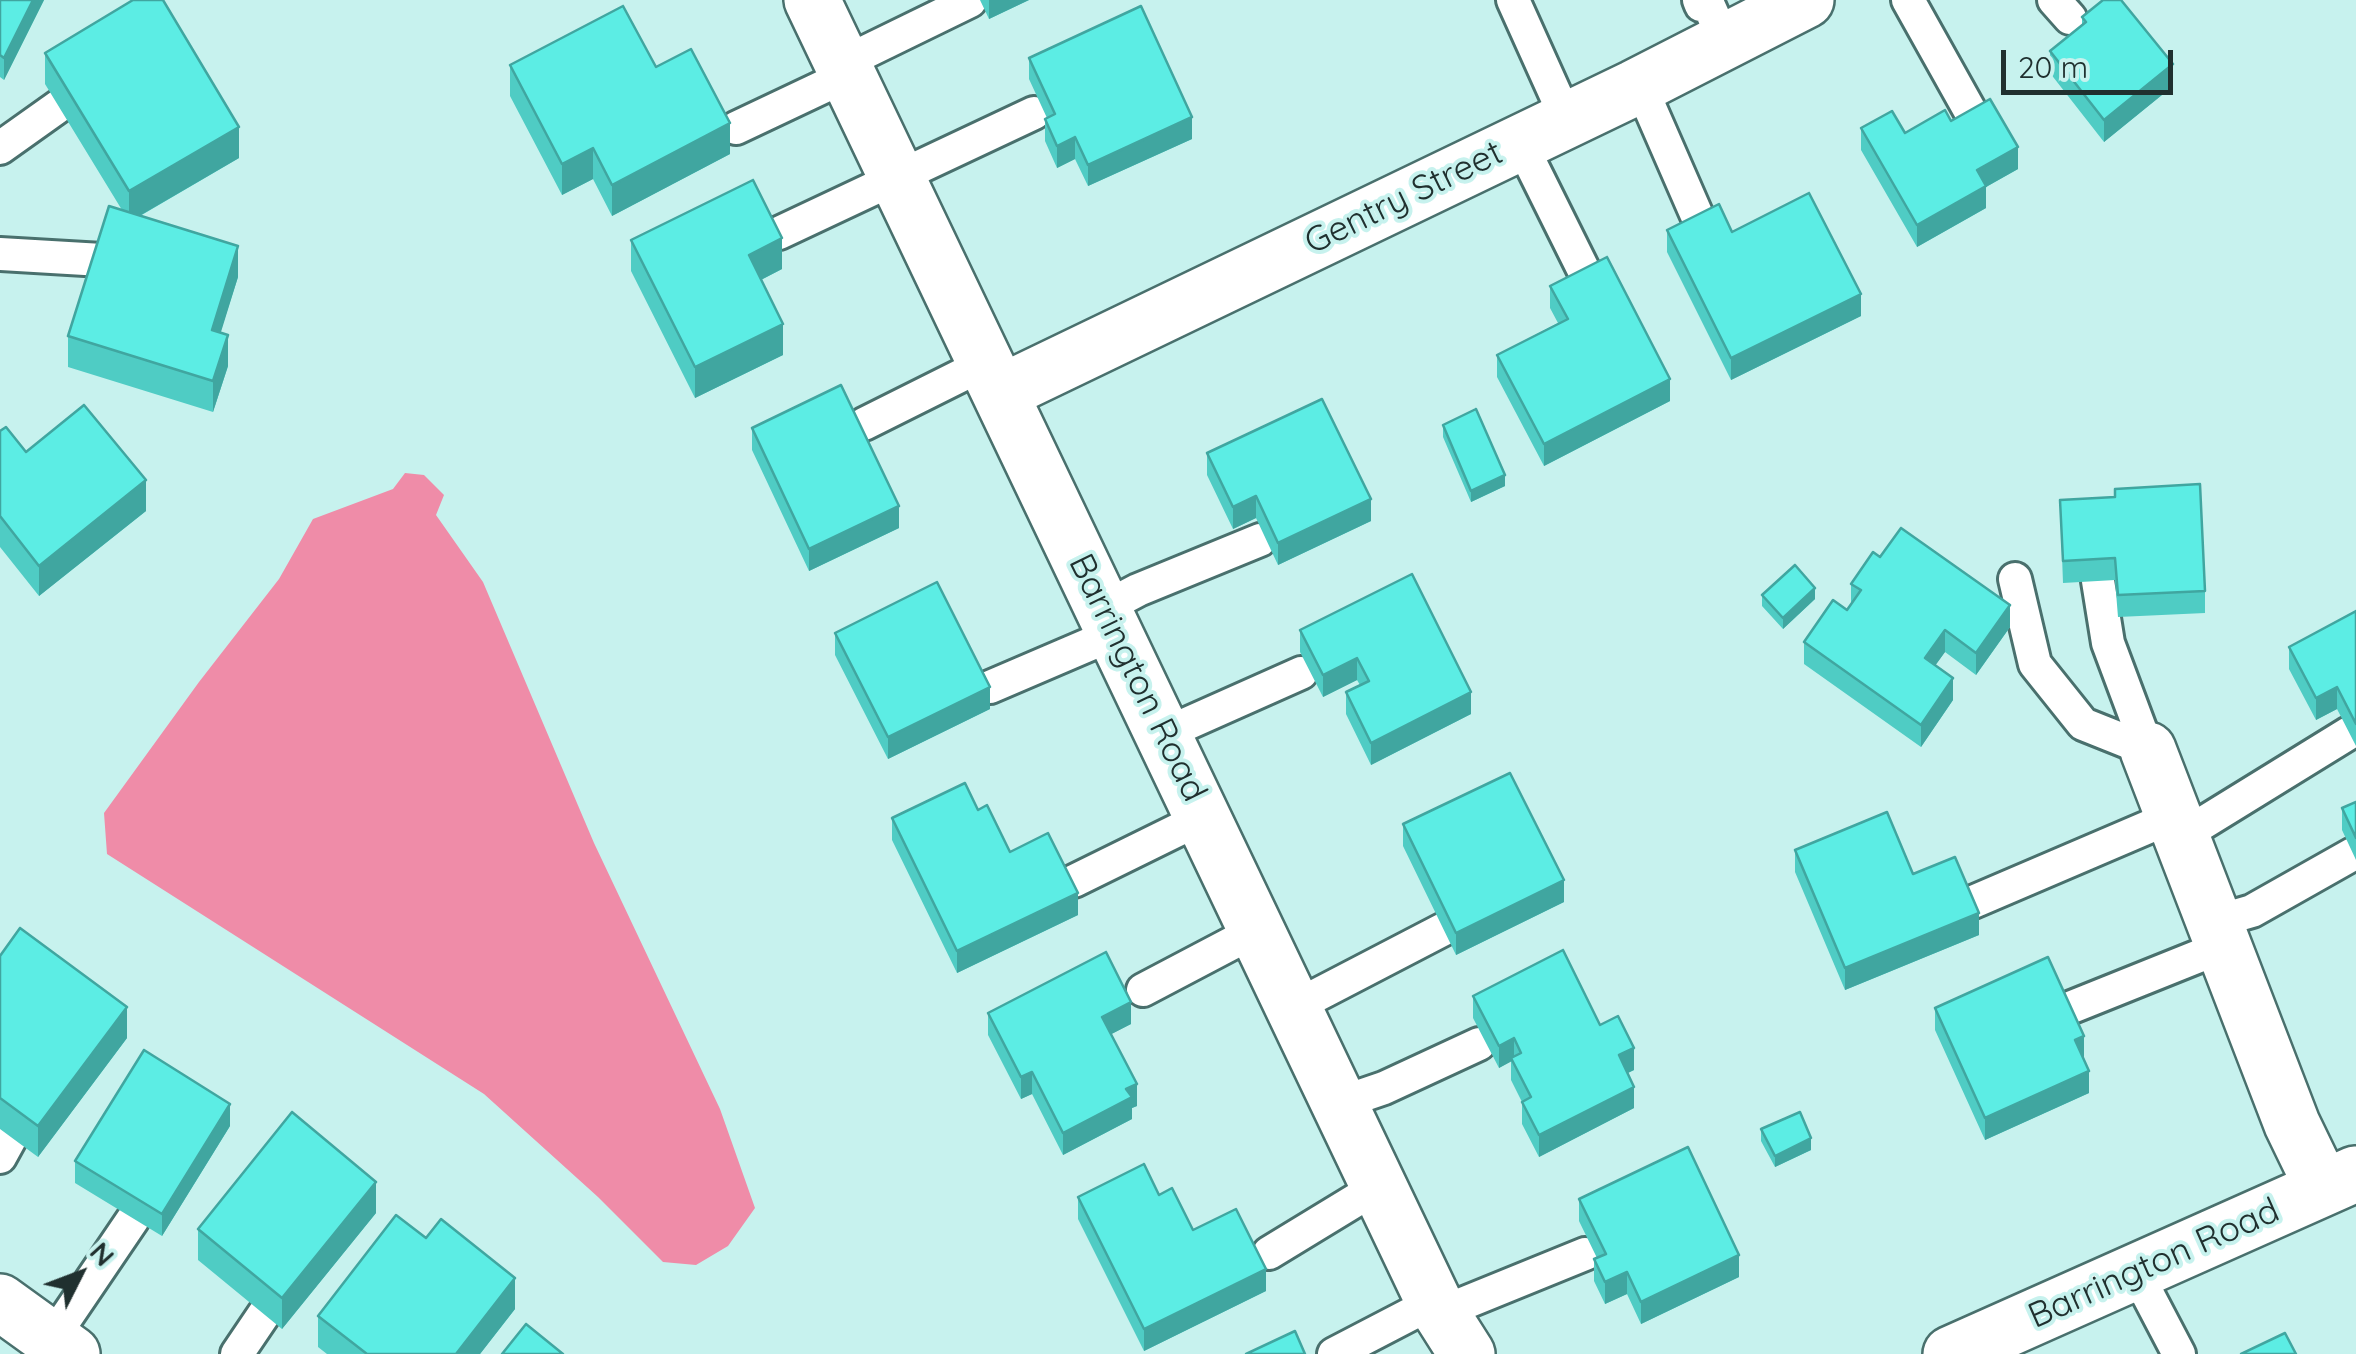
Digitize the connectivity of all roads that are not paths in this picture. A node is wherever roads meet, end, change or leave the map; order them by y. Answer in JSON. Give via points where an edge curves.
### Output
{"nodes":[{"id":1,"x":812,"y":0,"type":"edge"},
{"id":2,"x":1512,"y":0,"type":"edge"},
{"id":3,"x":1806,"y":0,"type":"edge"},
{"id":4,"x":1908,"y":0,"type":"edge"},
{"id":5,"x":970,"y":2,"type":"edge"},
{"id":6,"x":1712,"y":21,"type":"edge"},
{"id":7,"x":845,"y":69,"type":"junction"},
{"id":8,"x":1640,"y":85,"type":"junction"},
{"id":9,"x":59,"y":106,"type":"edge"},
{"id":10,"x":1034,"y":113,"type":"dead end"},
{"id":11,"x":1979,"y":127,"type":"edge"},
{"id":12,"x":736,"y":128,"type":"dead end"},
{"id":13,"x":1543,"y":131,"type":"junction"},
{"id":14,"x":0,"y":148,"type":"edge"},
{"id":15,"x":897,"y":176,"type":"junction"},
{"id":16,"x":779,"y":233,"type":"edge"},
{"id":17,"x":1705,"y":234,"type":"edge"},
{"id":18,"x":0,"y":254,"type":"edge"},
{"id":19,"x":102,"y":260,"type":"edge"},
{"id":20,"x":1592,"y":287,"type":"edge"},
{"id":21,"x":993,"y":378,"type":"junction"},
{"id":22,"x":864,"y":424,"type":"edge"},
{"id":23,"x":1260,"y":540,"type":"edge"},
{"id":24,"x":2016,"y":579,"type":"dead end"},
{"id":25,"x":2098,"y":581,"type":"edge"},
{"id":26,"x":1110,"y":620,"type":"junction"},
{"id":27,"x":1997,"y":644,"type":"edge"},
{"id":28,"x":2034,"y":664,"type":"junction"},
{"id":29,"x":1300,"y":673,"type":"dead end"},
{"id":30,"x":990,"y":688,"type":"edge"},
{"id":31,"x":2349,"y":733,"type":"edge"},
{"id":32,"x":1164,"y":734,"type":"junction"},
{"id":33,"x":2148,"y":750,"type":"junction"},
{"id":34,"x":1204,"y":817,"type":"junction"},
{"id":35,"x":2178,"y":826,"type":"junction"},
{"id":36,"x":2353,"y":854,"type":"edge"},
{"id":37,"x":1074,"y":882,"type":"edge"},
{"id":38,"x":1966,"y":905,"type":"edge"},
{"id":39,"x":1444,"y":928,"type":"edge"},
{"id":40,"x":1257,"y":930,"type":"junction"},
{"id":41,"x":2219,"y":934,"type":"junction"},
{"id":42,"x":1143,"y":990,"type":"dead end"},
{"id":43,"x":1294,"y":1007,"type":"junction"},
{"id":44,"x":2062,"y":1011,"type":"edge"},
{"id":45,"x":1479,"y":1044,"type":"edge"},
{"id":46,"x":1340,"y":1103,"type":"junction"},
{"id":47,"x":2340,"y":1181,"type":"edge"},
{"id":48,"x":1378,"y":1186,"type":"junction"},
{"id":49,"x":133,"y":1219,"type":"edge"},
{"id":50,"x":1270,"y":1252,"type":"dead end"},
{"id":51,"x":1585,"y":1254,"type":"dead end"},
{"id":52,"x":2136,"y":1272,"type":"junction"},
{"id":53,"x":0,"y":1302,"type":"edge"},
{"id":54,"x":264,"y":1314,"type":"edge"},
{"id":55,"x":1447,"y":1323,"type":"edge"},
{"id":56,"x":2018,"y":1340,"type":"edge"},
{"id":57,"x":61,"y":1347,"type":"edge"},
{"id":58,"x":236,"y":1354,"type":"edge"},
{"id":59,"x":1334,"y":1354,"type":"edge"},
{"id":60,"x":1951,"y":1354,"type":"edge"},
{"id":61,"x":2179,"y":1354,"type":"edge"}],
"edges":[{"from":1,"to":7,"type":"street","name":"Barrington Road"},
{"from":2,"to":13,"type":"lane"},
{"from":3,"to":6,"type":"street","name":"Gentry Street"},
{"from":4,"to":11,"type":"lane"},
{"from":5,"to":7,"type":"lane"},
{"from":6,"to":8,"type":"street","name":"Gentry Street"},
{"from":7,"to":12,"type":"lane"},
{"from":7,"to":15,"type":"street","name":"Barrington Road"},
{"from":8,"to":13,"type":"street","name":"Gentry Street"},
{"from":8,"to":17,"type":"lane"},
{"from":9,"to":14,"type":"lane"},
{"from":10,"to":15,"type":"lane"},
{"from":13,"to":20,"type":"lane"},
{"from":13,"to":21,"type":"street","name":"Gentry Street"},
{"from":15,"to":16,"type":"lane"},
{"from":15,"to":21,"type":"street","name":"Barrington Road"},
{"from":18,"to":19,"type":"lane"},
{"from":21,"to":22,"type":"lane"},
{"from":21,"to":26,"type":"street","name":"Barrington Road"},
{"from":23,"to":26,"type":"lane","via":[[1138,590]]},
{"from":24,"to":28,"type":"lane"},
{"from":25,"to":33,"type":"lane","via":[[2108,643]]},
{"from":26,"to":30,"type":"lane"},
{"from":26,"to":32,"type":"street","name":"Barrington Road"},
{"from":27,"to":28,"type":"lane"},
{"from":28,"to":33,"type":"lane","via":[[2083,724]]},
{"from":29,"to":32,"type":"lane"},
{"from":31,"to":35,"type":"lane"},
{"from":32,"to":34,"type":"street","name":"Barrington Road"},
{"from":33,"to":35,"type":"street"},
{"from":34,"to":37,"type":"lane"},
{"from":34,"to":40,"type":"street","name":"Barrington Road"},
{"from":35,"to":38,"type":"lane"},
{"from":35,"to":41,"type":"street"},
{"from":36,"to":41,"type":"lane"},
{"from":39,"to":43,"type":"lane"},
{"from":40,"to":42,"type":"lane"},
{"from":40,"to":43,"type":"street","name":"Barrington Road"},
{"from":41,"to":44,"type":"lane"},
{"from":41,"to":47,"type":"street","via":[[2292,1124]]},
{"from":43,"to":46,"type":"street","name":"Barrington Road"},
{"from":45,"to":46,"type":"lane"},
{"from":46,"to":48,"type":"street","name":"Barrington Road"},
{"from":47,"to":52,"type":"street","name":"Barrington Road"},
{"from":48,"to":50,"type":"lane"},
{"from":48,"to":55,"type":"street","name":"Barrington Road"},
{"from":49,"to":57,"type":"lane"},
{"from":51,"to":55,"type":"lane"},
{"from":52,"to":56,"type":"street","name":"Barrington Road"},
{"from":52,"to":61,"type":"lane"},
{"from":53,"to":57,"type":"street"},
{"from":54,"to":58,"type":"lane"},
{"from":55,"to":59,"type":"lane"},
{"from":56,"to":60,"type":"street","name":"Barrington Road"}]}
